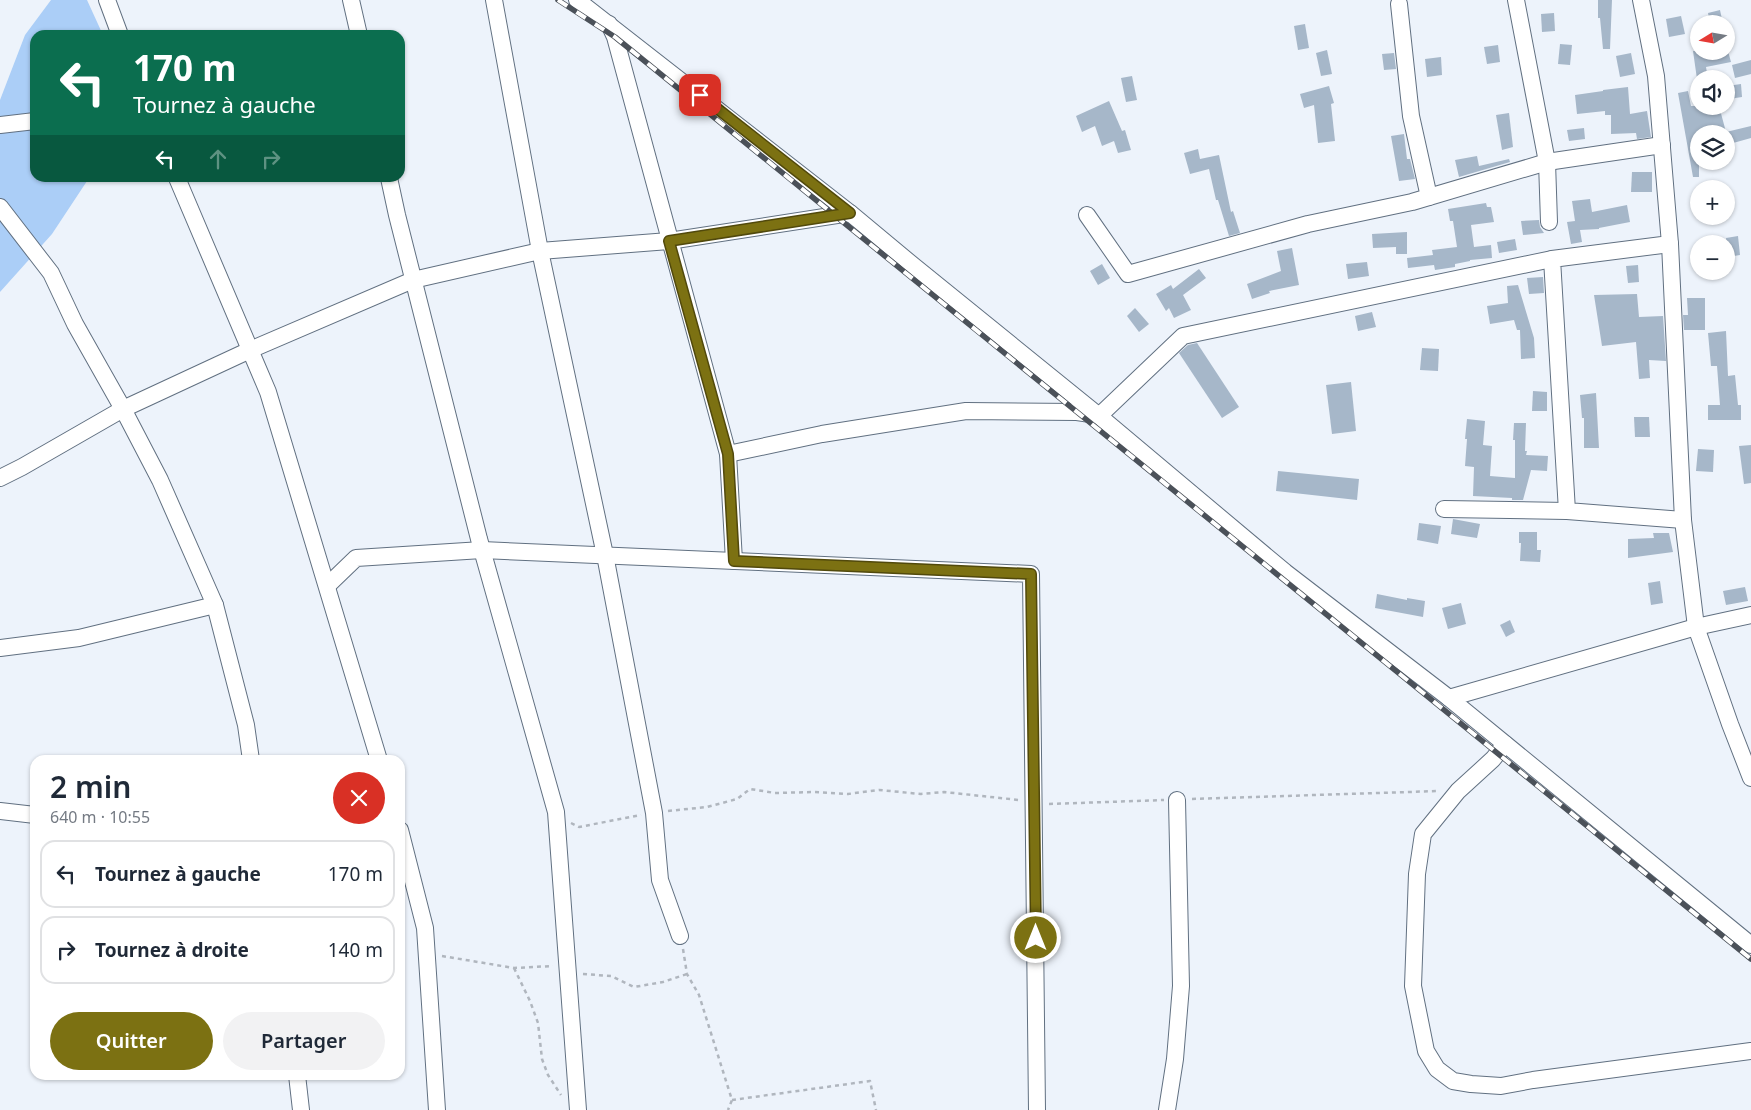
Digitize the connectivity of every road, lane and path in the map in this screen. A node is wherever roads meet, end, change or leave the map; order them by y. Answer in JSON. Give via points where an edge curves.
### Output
{"nodes":[{"id":1,"x":107,"y":0,"type":"edge"},
{"id":2,"x":351,"y":0,"type":"edge"},
{"id":3,"x":494,"y":0,"type":"edge"},
{"id":4,"x":577,"y":0,"type":"edge"},
{"id":5,"x":1516,"y":0,"type":"edge"},
{"id":6,"x":1641,"y":0,"type":"edge"},
{"id":7,"x":1399,"y":4,"type":"dead end"},
{"id":8,"x":610,"y":24,"type":"junction"},
{"id":9,"x":118,"y":30,"type":"edge"},
{"id":10,"x":357,"y":30,"type":"edge"},
{"id":11,"x":30,"y":122,"type":"edge"},
{"id":12,"x":0,"y":125,"type":"edge"},
{"id":13,"x":1662,"y":145,"type":"junction"},
{"id":14,"x":1547,"y":162,"type":"junction"},
{"id":15,"x":179,"y":182,"type":"edge"},
{"id":16,"x":390,"y":182,"type":"edge"},
{"id":17,"x":1429,"y":197,"type":"junction"},
{"id":18,"x":0,"y":207,"type":"edge"},
{"id":19,"x":850,"y":213,"type":"junction"},
{"id":20,"x":1087,"y":215,"type":"dead end"},
{"id":21,"x":1549,"y":222,"type":"dead end"},
{"id":22,"x":669,"y":241,"type":"junction"},
{"id":23,"x":1670,"y":244,"type":"junction"},
{"id":24,"x":540,"y":251,"type":"junction"},
{"id":25,"x":1552,"y":258,"type":"junction"},
{"id":26,"x":413,"y":280,"type":"junction"},
{"id":27,"x":250,"y":350,"type":"junction"},
{"id":28,"x":123,"y":409,"type":"junction"},
{"id":29,"x":1099,"y":416,"type":"junction"},
{"id":30,"x":728,"y":454,"type":"junction"},
{"id":31,"x":0,"y":478,"type":"edge"},
{"id":32,"x":1444,"y":509,"type":"dead end"},
{"id":33,"x":1567,"y":511,"type":"junction"},
{"id":34,"x":1684,"y":520,"type":"junction"},
{"id":35,"x":482,"y":550,"type":"junction"},
{"id":36,"x":605,"y":555,"type":"junction"},
{"id":37,"x":734,"y":561,"type":"junction"},
{"id":38,"x":328,"y":585,"type":"junction"},
{"id":39,"x":215,"y":605,"type":"junction"},
{"id":40,"x":1751,"y":615,"type":"edge"},
{"id":41,"x":1696,"y":627,"type":"junction"},
{"id":42,"x":0,"y":648,"type":"edge"},
{"id":43,"x":1449,"y":698,"type":"junction"},
{"id":44,"x":1506,"y":744,"type":"junction"},
{"id":45,"x":250,"y":755,"type":"edge"},
{"id":46,"x":378,"y":755,"type":"edge"},
{"id":47,"x":1751,"y":778,"type":"edge"},
{"id":48,"x":1458,"y":790,"type":"junction"},
{"id":49,"x":1177,"y":800,"type":"junction"},
{"id":50,"x":1035,"y":804,"type":"junction"},
{"id":51,"x":0,"y":811,"type":"edge"},
{"id":52,"x":556,"y":812,"type":"junction"},
{"id":53,"x":654,"y":813,"type":"junction"},
{"id":54,"x":30,"y":814,"type":"edge"},
{"id":55,"x":405,"y":850,"type":"edge"},
{"id":56,"x":680,"y":936,"type":"joint"},
{"id":57,"x":1751,"y":945,"type":"edge"},
{"id":58,"x":514,"y":968,"type":"dead end"},
{"id":59,"x":1751,"y":1051,"type":"edge"},
{"id":60,"x":298,"y":1080,"type":"edge"},
{"id":61,"x":732,"y":1100,"type":"junction"},
{"id":62,"x":578,"y":1109,"type":"edge"},
{"id":63,"x":301,"y":1110,"type":"edge"},
{"id":64,"x":437,"y":1110,"type":"edge"},
{"id":65,"x":728,"y":1110,"type":"edge"},
{"id":66,"x":876,"y":1110,"type":"edge"},
{"id":67,"x":1037,"y":1110,"type":"edge"},
{"id":68,"x":1168,"y":1110,"type":"edge"}],
"edges":[{"from":1,"to":9,"type":"street"},
{"from":2,"to":10,"type":"street"},
{"from":3,"to":24,"type":"street"},
{"from":4,"to":8,"type":"street"},
{"from":5,"to":14,"type":"street"},
{"from":6,"to":13,"type":"street","via":[[1656,76]]},
{"from":7,"to":17,"type":"street","via":[[1411,116]]},
{"from":8,"to":19,"type":"street"},
{"from":8,"to":22,"type":"street"},
{"from":11,"to":12,"type":"street"},
{"from":13,"to":14,"type":"street"},
{"from":13,"to":23,"type":"street"},
{"from":14,"to":17,"type":"street"},
{"from":14,"to":21,"type":"street"},
{"from":15,"to":27,"type":"street"},
{"from":16,"to":26,"type":"street"},
{"from":17,"to":20,"type":"street","via":[[1308,224],[1128,274]]},
{"from":18,"to":28,"type":"street","via":[[51,273],[75,324]]},
{"from":19,"to":22,"type":"street"},
{"from":19,"to":29,"type":"street"},
{"from":22,"to":24,"type":"street"},
{"from":22,"to":30,"type":"street"},
{"from":23,"to":25,"type":"street"},
{"from":23,"to":34,"type":"street"},
{"from":24,"to":26,"type":"street"},
{"from":24,"to":36,"type":"street"},
{"from":25,"to":29,"type":"street","via":[[1183,336]]},
{"from":25,"to":33,"type":"street"},
{"from":26,"to":27,"type":"street"},
{"from":26,"to":35,"type":"street"},
{"from":27,"to":28,"type":"street"},
{"from":27,"to":38,"type":"street","via":[[268,392]]},
{"from":28,"to":31,"type":"street"},
{"from":28,"to":39,"type":"street","via":[[160,480]]},
{"from":29,"to":30,"type":"street","via":[[1077,412],[966,411],[822,434]]},
{"from":29,"to":43,"type":"street","via":[[1285,572]]},
{"from":30,"to":37,"type":"street"},
{"from":32,"to":33,"type":"street"},
{"from":33,"to":34,"type":"street"},
{"from":34,"to":41,"type":"street"},
{"from":35,"to":36,"type":"street"},
{"from":35,"to":38,"type":"street","via":[[356,558]]},
{"from":35,"to":52,"type":"street"},
{"from":36,"to":37,"type":"street"},
{"from":36,"to":53,"type":"street"},
{"from":37,"to":50,"type":"street","via":[[1031,574]]},
{"from":38,"to":46,"type":"street"},
{"from":39,"to":42,"type":"street","via":[[79,638]]},
{"from":39,"to":45,"type":"street"},
{"from":40,"to":41,"type":"street"},
{"from":41,"to":43,"type":"street"},
{"from":41,"to":47,"type":"street"},
{"from":43,"to":44,"type":"street"},
{"from":44,"to":48,"type":"street"},
{"from":44,"to":57,"type":"street"},
{"from":48,"to":49,"type":"path"},
{"from":48,"to":59,"type":"street","via":[[1423,834],[1417,874],[1413,986],[1426,1051],[1436,1069],[1453,1081],[1501,1086]]},
{"from":49,"to":50,"type":"path"},
{"from":49,"to":68,"type":"street","via":[[1181,986]]},
{"from":50,"to":53,"type":"path","via":[[1013,798],[944,792],[774,793],[750,789],[737,799],[707,807]]},
{"from":50,"to":67,"type":"street"},
{"from":51,"to":54,"type":"street"},
{"from":52,"to":53,"type":"path","via":[[579,828]]},
{"from":52,"to":62,"type":"street"},
{"from":53,"to":56,"type":"street","via":[[660,880]]},
{"from":55,"to":64,"type":"street","via":[[425,928]]},
{"from":56,"to":61,"type":"path","via":[[687,974],[699,996]]},
{"from":58,"to":62,"type":"path","via":[[538,1024],[548,1076],[566,1102]]},
{"from":60,"to":63,"type":"street"},
{"from":61,"to":65,"type":"path"},
{"from":61,"to":66,"type":"path","via":[[870,1081]]}]}
